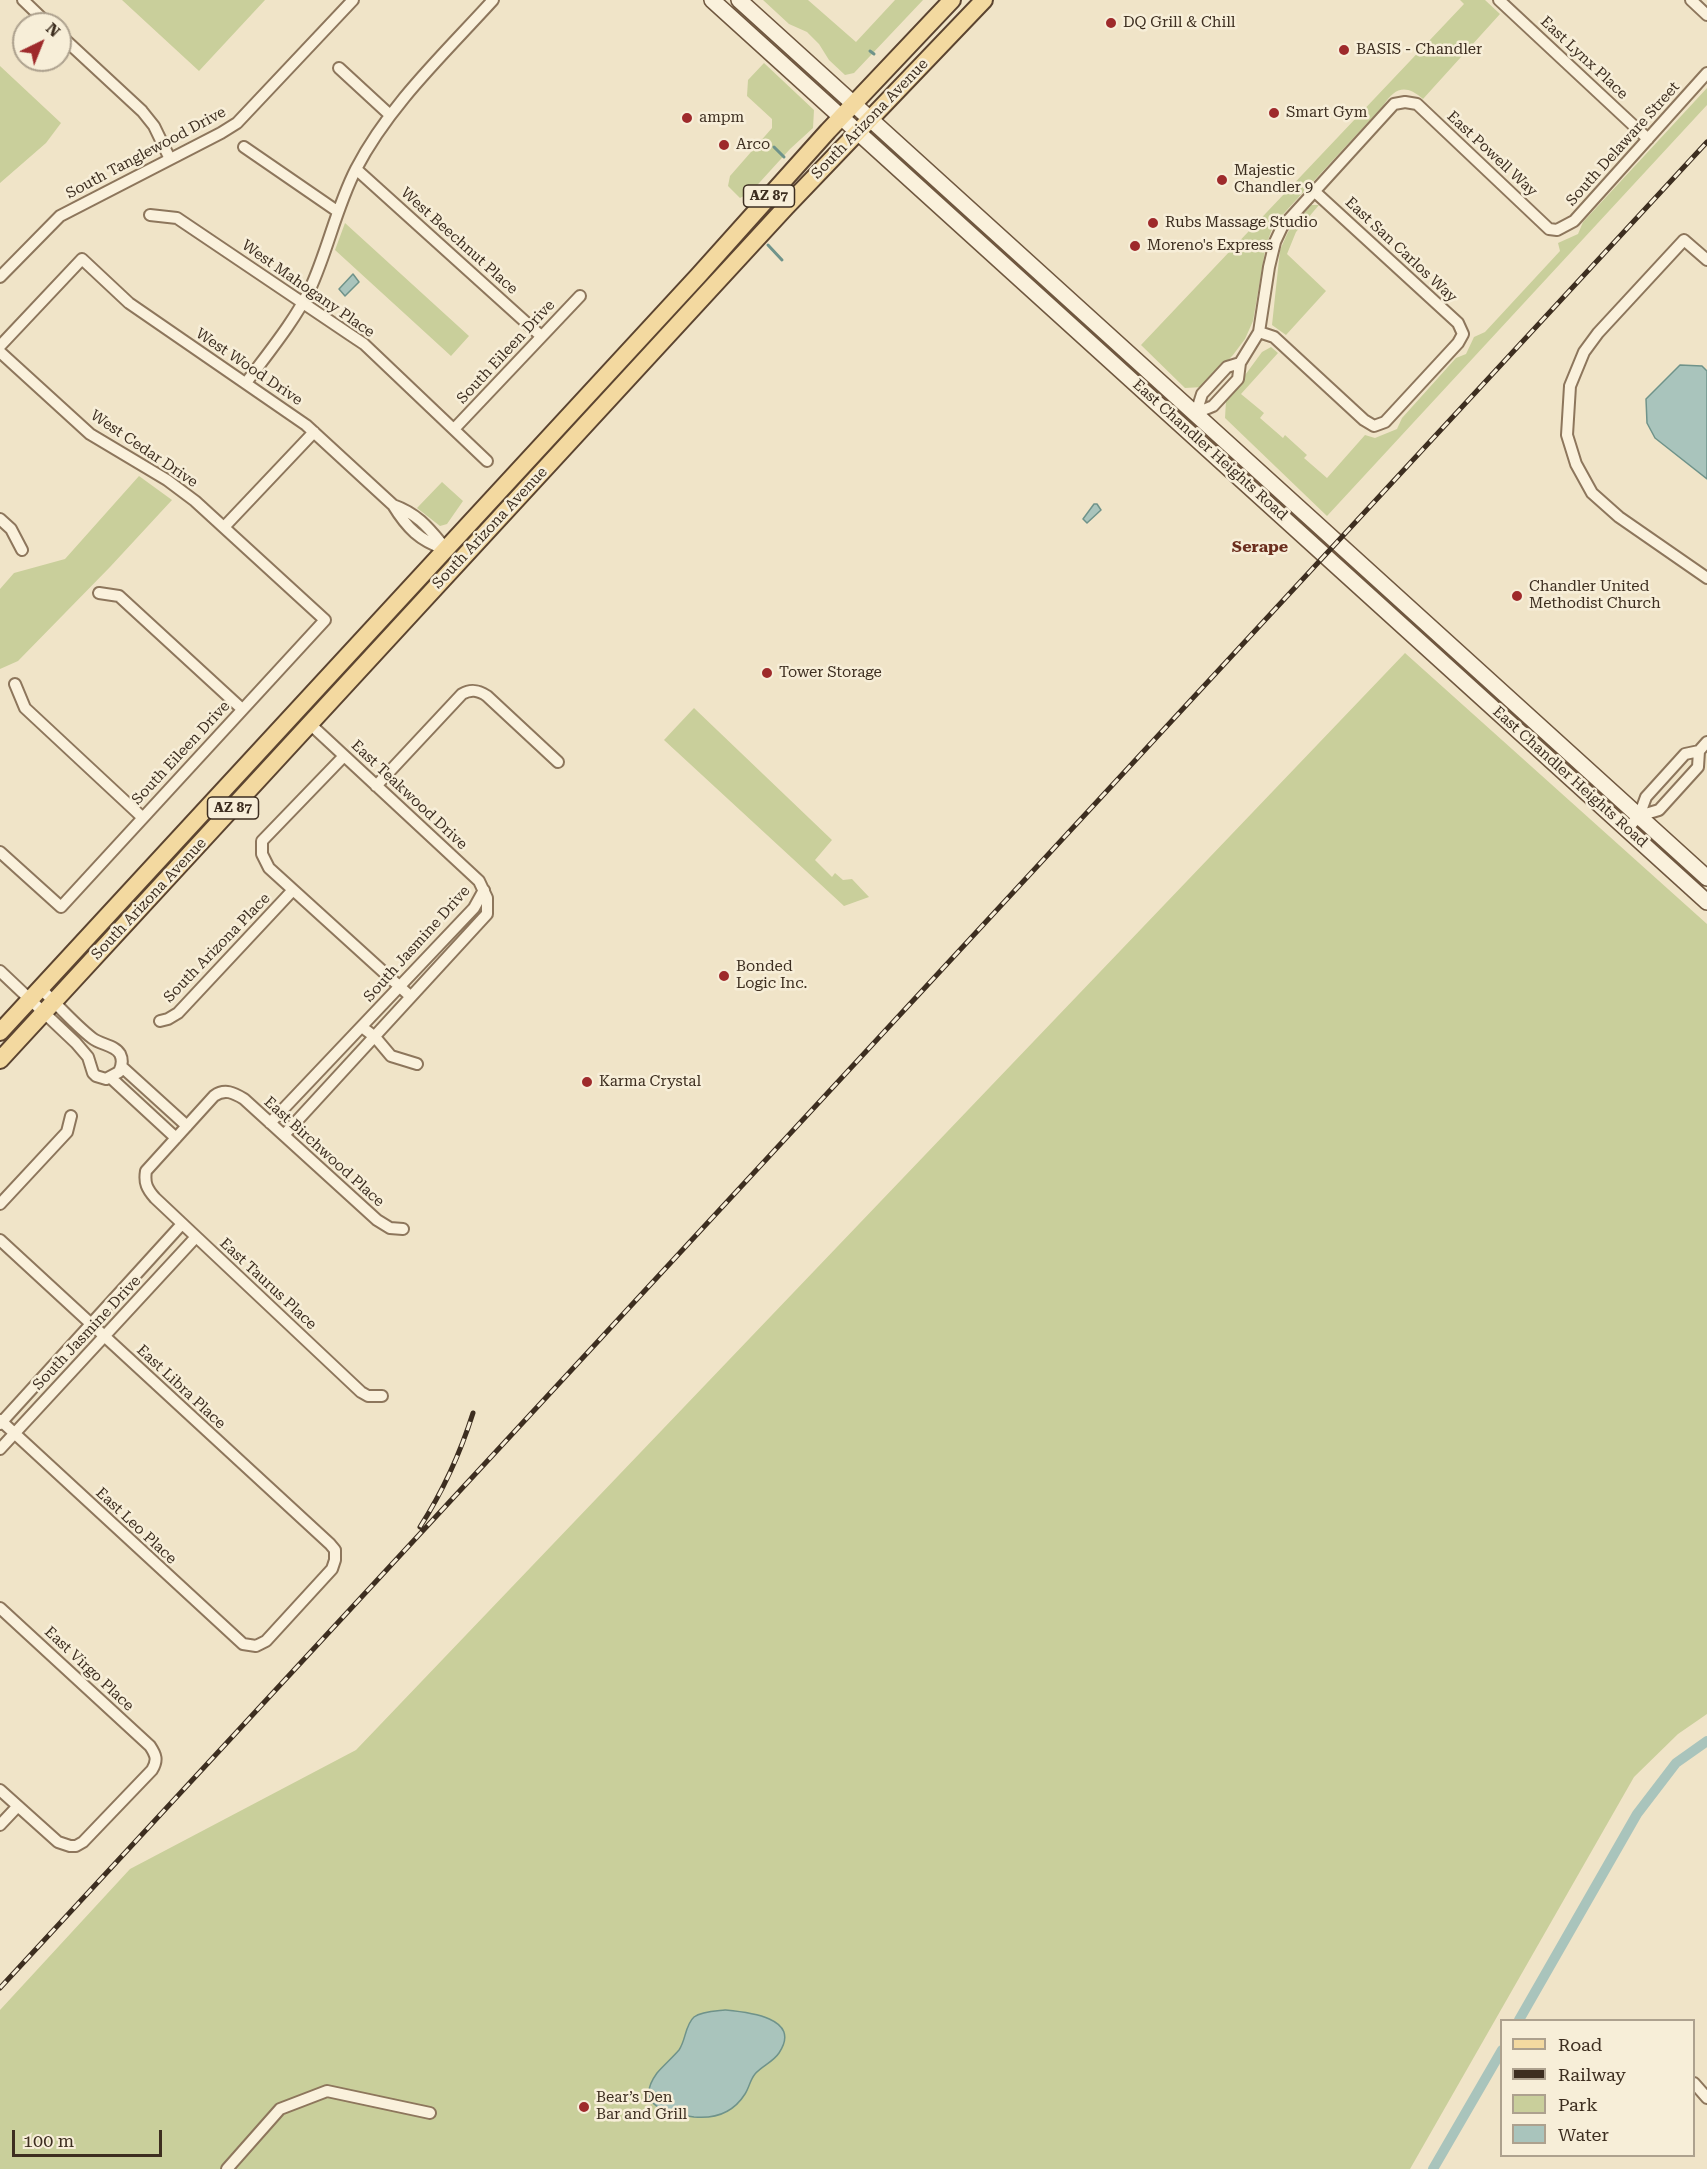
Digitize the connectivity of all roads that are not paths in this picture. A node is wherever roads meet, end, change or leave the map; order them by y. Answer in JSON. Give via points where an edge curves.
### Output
{"nodes":[{"id":1,"x":23,"y":0,"type":"edge"},
{"id":2,"x":353,"y":0,"type":"edge"},
{"id":3,"x":493,"y":0,"type":"edge"},
{"id":4,"x":712,"y":0,"type":"edge"},
{"id":5,"x":739,"y":0,"type":"edge"},
{"id":6,"x":952,"y":0,"type":"edge"},
{"id":7,"x":984,"y":0,"type":"edge"},
{"id":8,"x":1499,"y":0,"type":"edge"},
{"id":9,"x":1691,"y":0,"type":"edge"},
{"id":10,"x":36,"y":12,"type":"edge"},
{"id":11,"x":1707,"y":15,"type":"edge"},
{"id":12,"x":72,"y":46,"type":"edge"},
{"id":13,"x":339,"y":68,"type":"dead end"},
{"id":14,"x":1707,"y":74,"type":"edge"},
{"id":15,"x":854,"y":104,"type":"junction"},
{"id":16,"x":390,"y":115,"type":"junction"},
{"id":17,"x":842,"y":116,"type":"junction"},
{"id":18,"x":871,"y":119,"type":"junction"},
{"id":19,"x":858,"y":131,"type":"junction"},
{"id":20,"x":1648,"y":139,"type":"junction"},
{"id":21,"x":244,"y":147,"type":"dead end"},
{"id":22,"x":170,"y":159,"type":"junction"},
{"id":23,"x":356,"y":169,"type":"junction"},
{"id":24,"x":1314,"y":191,"type":"junction"},
{"id":25,"x":337,"y":211,"type":"junction"},
{"id":26,"x":150,"y":215,"type":"dead end"},
{"id":27,"x":1557,"y":230,"type":"joint"},
{"id":28,"x":0,"y":260,"type":"edge"},
{"id":29,"x":1707,"y":260,"type":"edge"},
{"id":30,"x":9,"y":268,"type":"junction"},
{"id":31,"x":0,"y":277,"type":"edge"},
{"id":32,"x":580,"y":296,"type":"dead end"},
{"id":33,"x":303,"y":303,"type":"junction"},
{"id":34,"x":655,"y":323,"type":"junction"},
{"id":35,"x":1259,"y":332,"type":"junction"},
{"id":36,"x":668,"y":335,"type":"junction"},
{"id":37,"x":542,"y":336,"type":"junction"},
{"id":38,"x":0,"y":346,"type":"edge"},
{"id":39,"x":0,"y":352,"type":"edge"},
{"id":40,"x":1240,"y":363,"type":"junction"},
{"id":41,"x":246,"y":383,"type":"junction"},
{"id":42,"x":1196,"y":413,"type":"junction"},
{"id":43,"x":455,"y":429,"type":"junction"},
{"id":44,"x":314,"y":432,"type":"junction"},
{"id":45,"x":488,"y":461,"type":"dead end"},
{"id":46,"x":0,"y":519,"type":"edge"},
{"id":47,"x":225,"y":526,"type":"junction"},
{"id":48,"x":445,"y":549,"type":"junction"},
{"id":49,"x":22,"y":550,"type":"dead end"},
{"id":50,"x":459,"y":562,"type":"junction"},
{"id":51,"x":1373,"y":574,"type":"junction"},
{"id":52,"x":1707,"y":578,"type":"edge"},
{"id":53,"x":1361,"y":588,"type":"junction"},
{"id":54,"x":99,"y":592,"type":"dead end"},
{"id":55,"x":325,"y":620,"type":"joint"},
{"id":56,"x":15,"y":684,"type":"dead end"},
{"id":57,"x":242,"y":709,"type":"junction"},
{"id":58,"x":310,"y":724,"type":"junction"},
{"id":59,"x":1707,"y":742,"type":"edge"},
{"id":60,"x":1703,"y":755,"type":"edge"},
{"id":61,"x":344,"y":756,"type":"junction"},
{"id":62,"x":558,"y":762,"type":"dead end"},
{"id":63,"x":376,"y":786,"type":"junction"},
{"id":64,"x":1639,"y":816,"type":"junction"},
{"id":65,"x":142,"y":817,"type":"junction"},
{"id":66,"x":1627,"y":829,"type":"junction"},
{"id":67,"x":0,"y":852,"type":"edge"},
{"id":68,"x":1707,"y":878,"type":"edge"},
{"id":69,"x":292,"y":890,"type":"junction"},
{"id":70,"x":484,"y":890,"type":"junction"},
{"id":71,"x":1707,"y":902,"type":"edge"},
{"id":72,"x":0,"y":970,"type":"edge"},
{"id":73,"x":400,"y":987,"type":"junction"},
{"id":74,"x":35,"y":993,"type":"junction"},
{"id":75,"x":410,"y":996,"type":"junction"},
{"id":76,"x":49,"y":1007,"type":"junction"},
{"id":77,"x":159,"y":1022,"type":"dead end"},
{"id":78,"x":362,"y":1027,"type":"junction"},
{"id":79,"x":0,"y":1032,"type":"edge"},
{"id":80,"x":375,"y":1036,"type":"junction"},
{"id":81,"x":0,"y":1060,"type":"edge"},
{"id":82,"x":417,"y":1064,"type":"dead end"},
{"id":83,"x":122,"y":1067,"type":"junction"},
{"id":84,"x":111,"y":1078,"type":"junction"},
{"id":85,"x":71,"y":1116,"type":"dead end"},
{"id":86,"x":270,"y":1123,"type":"junction"},
{"id":87,"x":187,"y":1126,"type":"junction"},
{"id":88,"x":284,"y":1135,"type":"junction"},
{"id":89,"x":176,"y":1138,"type":"junction"},
{"id":90,"x":0,"y":1204,"type":"edge"},
{"id":91,"x":182,"y":1224,"type":"junction"},
{"id":92,"x":403,"y":1229,"type":"dead end"},
{"id":93,"x":196,"y":1237,"type":"junction"},
{"id":94,"x":0,"y":1240,"type":"edge"},
{"id":95,"x":91,"y":1324,"type":"junction"},
{"id":96,"x":104,"y":1336,"type":"junction"},
{"id":97,"x":382,"y":1396,"type":"dead end"},
{"id":98,"x":1,"y":1422,"type":"edge"},
{"id":99,"x":14,"y":1434,"type":"junction"},
{"id":100,"x":0,"y":1449,"type":"edge"},
{"id":101,"x":0,"y":1608,"type":"edge"},
{"id":102,"x":256,"y":1646,"type":"joint"},
{"id":103,"x":0,"y":1790,"type":"edge"},
{"id":104,"x":17,"y":1807,"type":"junction"},
{"id":105,"x":0,"y":1825,"type":"edge"},
{"id":106,"x":1695,"y":2085,"type":"edge"},
{"id":107,"x":1707,"y":2098,"type":"edge"},
{"id":108,"x":430,"y":2113,"type":"dead end"},
{"id":109,"x":226,"y":2169,"type":"edge"}],
"edges":[{"from":1,"to":10,"type":"street"},
{"from":2,"to":22,"type":"street","name":"South Tanglewood Drive","via":[[237,123]]},
{"from":3,"to":16,"type":"street"},
{"from":4,"to":17,"type":"main road","name":"East Chandler Heights Road"},
{"from":5,"to":15,"type":"main road","name":"East Chandler Heights Road"},
{"from":6,"to":15,"type":"main road","name":"South Arizona Avenue","number":"AZ 87"},
{"from":7,"to":18,"type":"main road","name":"South Arizona Avenue","number":"AZ 87"},
{"from":8,"to":20,"type":"street","name":"East Lynx Place"},
{"from":9,"to":11,"type":"street"},
{"from":12,"to":22,"type":"street","via":[[142,111]]},
{"from":13,"to":16,"type":"street"},
{"from":14,"to":20,"type":"street","name":"South Delaware Street"},
{"from":15,"to":17,"type":"main road","name":"South Arizona Avenue","number":"AZ 87"},
{"from":15,"to":18,"type":"main road","name":"East Chandler Heights Road"},
{"from":16,"to":23,"type":"street"},
{"from":17,"to":19,"type":"main road","name":"East Chandler Heights Road"},
{"from":17,"to":34,"type":"main road","name":"South Arizona Avenue","number":"AZ 87"},
{"from":18,"to":19,"type":"main road","name":"South Arizona Avenue","number":"AZ 87"},
{"from":18,"to":42,"type":"main road","name":"East Chandler Heights Road"},
{"from":19,"to":36,"type":"main road","name":"South Arizona Avenue","number":"AZ 87"},
{"from":19,"to":53,"type":"main road","name":"East Chandler Heights Road"},
{"from":20,"to":27,"type":"street","name":"South Delaware Street","via":[[1574,221]]},
{"from":21,"to":25,"type":"street"},
{"from":22,"to":30,"type":"street","name":"South Tanglewood Drive","via":[[60,216]]},
{"from":23,"to":25,"type":"street"},
{"from":23,"to":37,"type":"street","name":"West Beechnut Place"},
{"from":24,"to":27,"type":"street","name":"East Powell Way","via":[[1394,104],[1405,102],[1417,104],[1550,229]]},
{"from":24,"to":35,"type":"street","via":[[1282,227],[1275,242]]},
{"from":24,"to":35,"type":"street","name":"East San Carlos Way","via":[[1458,323],[1463,334],[1385,422],[1374,426],[1276,338]]},
{"from":25,"to":33,"type":"street"},
{"from":26,"to":33,"type":"street","name":"West Mahogany Place","via":[[177,218]]},
{"from":28,"to":30,"type":"street"},
{"from":29,"to":52,"type":"street","via":[[1684,240],[1598,333],[1584,352],[1570,386],[1567,435],[1576,464],[1592,493],[1619,517]]},
{"from":30,"to":31,"type":"street","name":"South Tanglewood Drive"},
{"from":32,"to":37,"type":"street","name":"South Eileen Drive"},
{"from":33,"to":41,"type":"street"},
{"from":33,"to":43,"type":"street","name":"West Mahogany Place","via":[[364,344]]},
{"from":34,"to":36,"type":"main road"},
{"from":34,"to":48,"type":"main road","name":"South Arizona Avenue","number":"AZ 87"},
{"from":35,"to":40,"type":"street"},
{"from":36,"to":50,"type":"main road","name":"South Arizona Avenue","number":"AZ 87"},
{"from":37,"to":43,"type":"street","name":"South Eileen Drive"},
{"from":38,"to":41,"type":"street","name":"West Wood Drive","via":[[82,259],[129,303]]},
{"from":39,"to":47,"type":"street","name":"West Cedar Drive","via":[[90,434],[179,488]]},
{"from":40,"to":42,"type":"street","via":[[1227,367],[1202,394]]},
{"from":40,"to":42,"type":"street","via":[[1238,379],[1213,406]]},
{"from":41,"to":44,"type":"street","name":"West Wood Drive"},
{"from":42,"to":51,"type":"main road","name":"East Chandler Heights Road"},
{"from":43,"to":45,"type":"street","name":"West Mahogany Place"},
{"from":44,"to":47,"type":"street"},
{"from":44,"to":48,"type":"street","name":"West Wood Drive","via":[[393,506],[410,511]]},
{"from":46,"to":49,"type":"street","via":[[11,529]]},
{"from":47,"to":55,"type":"street","name":"West Cedar Drive"},
{"from":48,"to":50,"type":"street","name":"West Wood Drive"},
{"from":48,"to":74,"type":"main road","name":"South Arizona Avenue","number":"AZ 87"},
{"from":50,"to":58,"type":"main road","name":"South Arizona Avenue","number":"AZ 87"},
{"from":51,"to":53,"type":"main road"},
{"from":51,"to":64,"type":"main road","name":"East Chandler Heights Road"},
{"from":53,"to":66,"type":"main road","name":"East Chandler Heights Road"},
{"from":54,"to":57,"type":"street","via":[[119,596]]},
{"from":55,"to":57,"type":"street","name":"South Eileen Drive"},
{"from":56,"to":65,"type":"street","via":[[25,708]]},
{"from":57,"to":65,"type":"street","name":"South Eileen Drive"},
{"from":58,"to":61,"type":"street","name":"East Teakwood Drive"},
{"from":58,"to":76,"type":"main road","name":"South Arizona Avenue","number":"AZ 87"},
{"from":59,"to":60,"type":"street"},
{"from":60,"to":64,"type":"street","via":[[1698,767],[1659,810]]},
{"from":60,"to":64,"type":"street","via":[[1685,754],[1646,797]]},
{"from":61,"to":63,"type":"street","name":"East Teakwood Drive"},
{"from":61,"to":69,"type":"street","via":[[262,841],[265,862]]},
{"from":62,"to":63,"type":"street","via":[[487,696],[468,691]]},
{"from":63,"to":70,"type":"street","name":"East Teakwood Drive","via":[[479,881]]},
{"from":64,"to":66,"type":"street"},
{"from":64,"to":68,"type":"main road","name":"East Chandler Heights Road"},
{"from":65,"to":67,"type":"street","name":"South Eileen Drive","via":[[61,907]]},
{"from":66,"to":71,"type":"main road","name":"East Chandler Heights Road"},
{"from":69,"to":73,"type":"street"},
{"from":69,"to":77,"type":"street","name":"South Arizona Place","via":[[178,1012]]},
{"from":70,"to":73,"type":"street","name":"South Jasmine Drive","via":[[474,908]]},
{"from":70,"to":75,"type":"street","name":"South Jasmine Drive","via":[[487,914]]},
{"from":72,"to":74,"type":"street"},
{"from":73,"to":75,"type":"street"},
{"from":73,"to":78,"type":"street","name":"South Jasmine Drive"},
{"from":74,"to":76,"type":"street"},
{"from":74,"to":79,"type":"main road","name":"South Arizona Avenue","number":"AZ 87"},
{"from":75,"to":80,"type":"street","name":"South Jasmine Drive"},
{"from":76,"to":81,"type":"main road","name":"South Arizona Avenue","number":"AZ 87"},
{"from":76,"to":83,"type":"street","via":[[103,1046],[114,1047]]},
{"from":76,"to":84,"type":"street","via":[[88,1058],[93,1073]]},
{"from":78,"to":80,"type":"street"},
{"from":78,"to":86,"type":"street","name":"South Jasmine Drive"},
{"from":80,"to":82,"type":"street","via":[[391,1056]]},
{"from":80,"to":88,"type":"street","name":"South Jasmine Drive"},
{"from":83,"to":84,"type":"street"},
{"from":83,"to":87,"type":"street"},
{"from":84,"to":89,"type":"street"},
{"from":85,"to":90,"type":"street","via":[[67,1132]]},
{"from":86,"to":87,"type":"street","name":"East Birchwood Place","via":[[236,1093],[228,1091],[214,1096]]},
{"from":86,"to":88,"type":"street","name":"East Birchwood Place"},
{"from":87,"to":89,"type":"street"},
{"from":88,"to":92,"type":"street","name":"East Birchwood Place","via":[[377,1220],[390,1228]]},
{"from":89,"to":91,"type":"street","name":"East Taurus Place","via":[[146,1171],[144,1179],[147,1189]]},
{"from":91,"to":93,"type":"street","name":"East Taurus Place"},
{"from":91,"to":95,"type":"street","name":"South Jasmine Drive"},
{"from":93,"to":96,"type":"street","name":"South Jasmine Drive"},
{"from":93,"to":97,"type":"street","name":"East Taurus Place","via":[[360,1392]]},
{"from":94,"to":95,"type":"street","name":"East Libra Place"},
{"from":95,"to":96,"type":"street","name":"East Libra Place"},
{"from":95,"to":98,"type":"street","name":"South Jasmine Drive"},
{"from":96,"to":99,"type":"street","name":"South Jasmine Drive"},
{"from":96,"to":102,"type":"street","name":"East Libra Place","via":[[335,1550],[332,1569],[266,1641]]},
{"from":98,"to":99,"type":"street","name":"East Leo Place"},
{"from":99,"to":100,"type":"street","name":"South Jasmine Drive"},
{"from":99,"to":102,"type":"street","name":"East Leo Place","via":[[234,1638]]},
{"from":101,"to":104,"type":"street","name":"East Virgo Place","via":[[156,1755],[152,1770],[76,1846],[58,1842]]},
{"from":103,"to":104,"type":"street"},
{"from":104,"to":105,"type":"street"},
{"from":106,"to":107,"type":"street"},
{"from":108,"to":109,"type":"street","via":[[327,2091],[280,2109]]}]}
